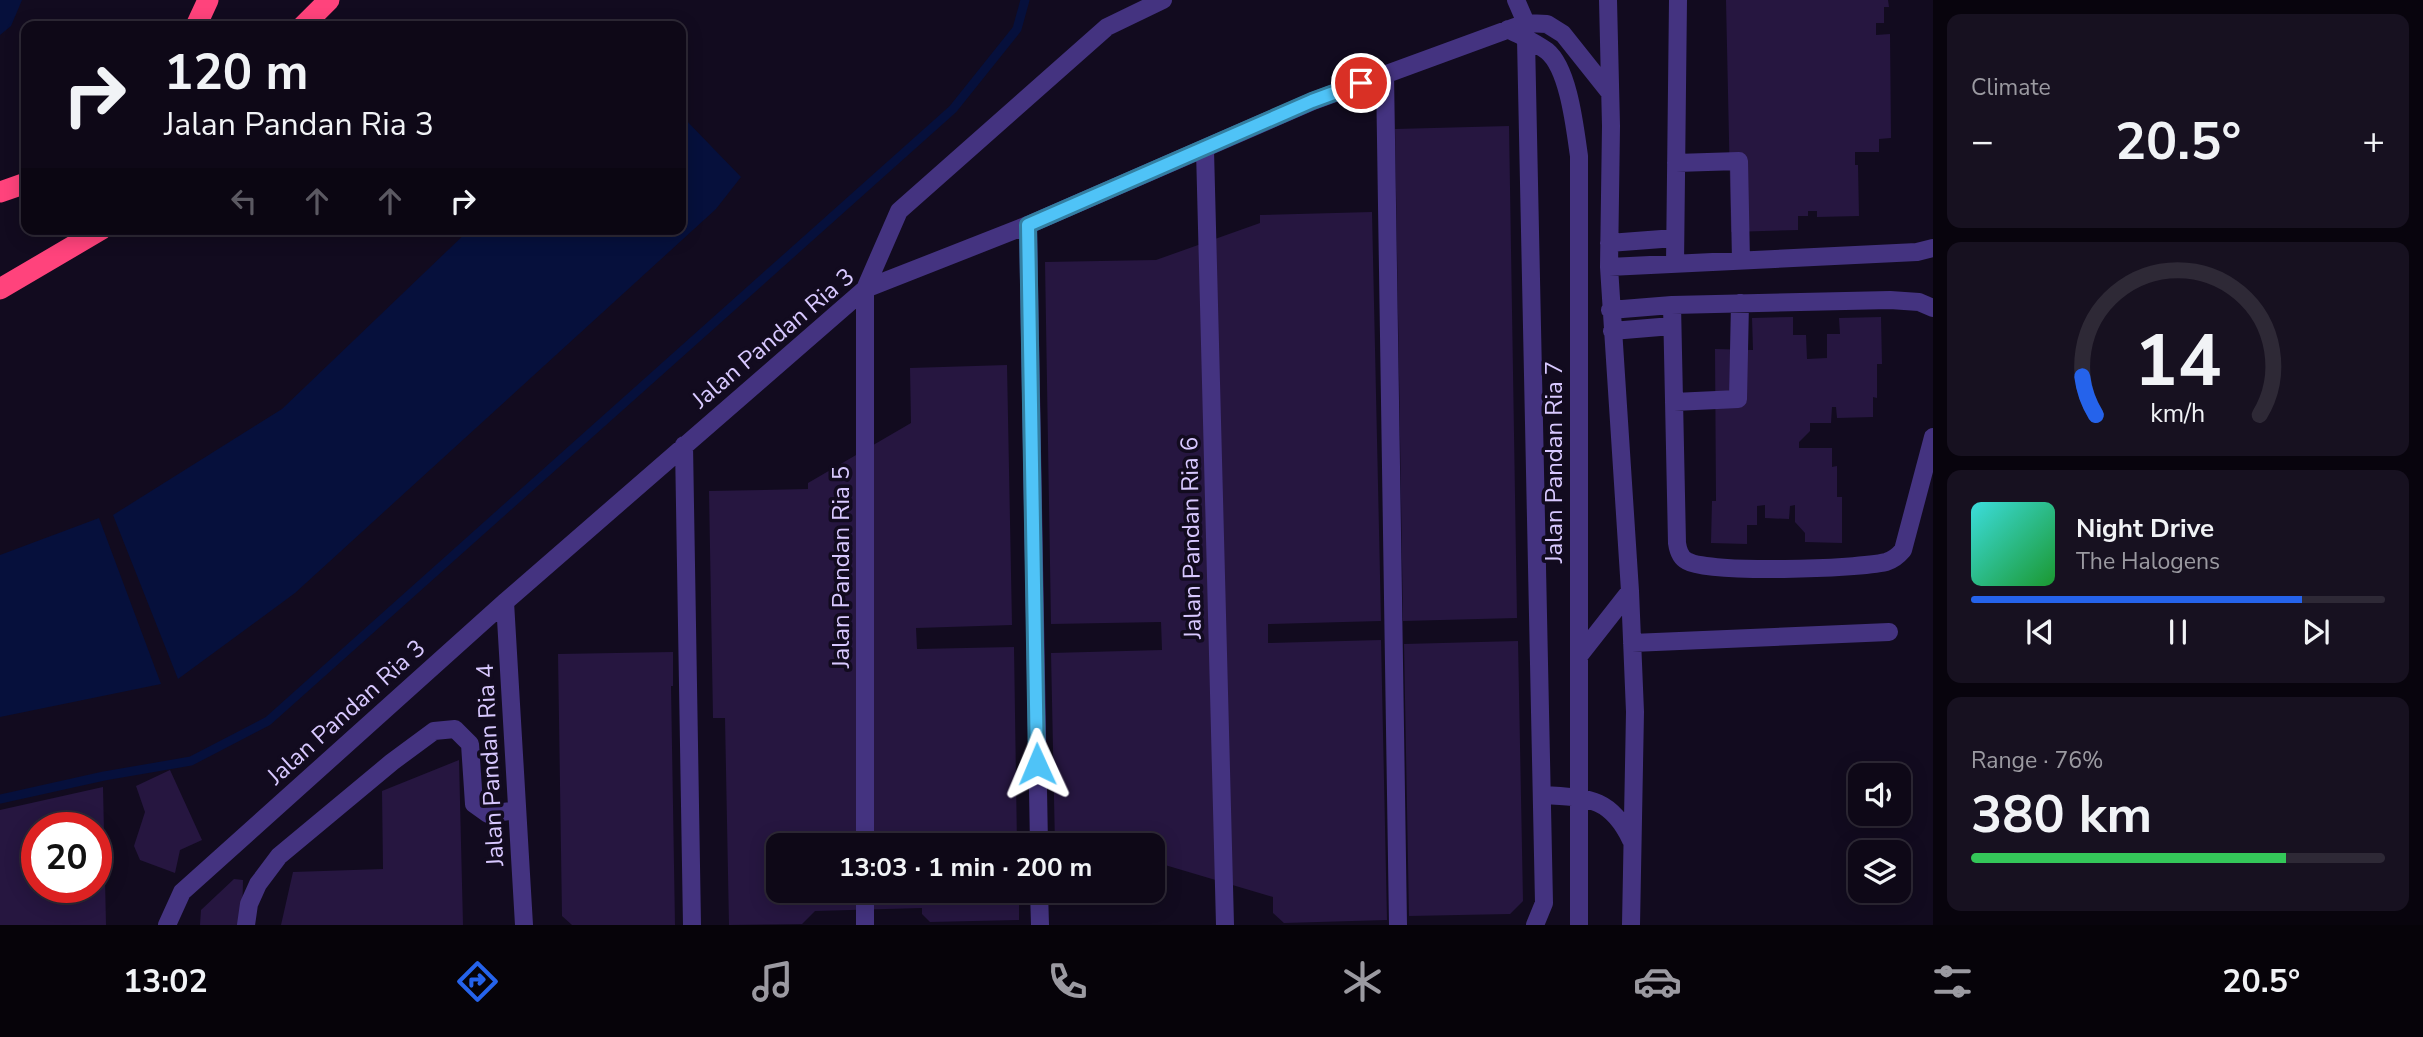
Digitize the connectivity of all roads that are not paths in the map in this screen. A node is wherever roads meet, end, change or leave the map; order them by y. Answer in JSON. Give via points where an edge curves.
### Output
{"nodes":[{"id":1,"x":208,"y":0,"type":"edge"},
{"id":2,"x":329,"y":0,"type":"edge"},
{"id":3,"x":1163,"y":0,"type":"edge"},
{"id":4,"x":1516,"y":0,"type":"edge"},
{"id":5,"x":1608,"y":0,"type":"edge"},
{"id":6,"x":1678,"y":0,"type":"edge"},
{"id":7,"x":198,"y":21,"type":"edge"},
{"id":8,"x":308,"y":21,"type":"edge"},
{"id":9,"x":1526,"y":31,"type":"junction"},
{"id":10,"x":1385,"y":74,"type":"junction"},
{"id":11,"x":1610,"y":93,"type":"junction"},
{"id":12,"x":1205,"y":149,"type":"junction"},
{"id":13,"x":1676,"y":163,"type":"junction"},
{"id":14,"x":21,"y":185,"type":"edge"},
{"id":15,"x":0,"y":192,"type":"edge"},
{"id":16,"x":1028,"y":225,"type":"junction"},
{"id":17,"x":93,"y":235,"type":"edge"},
{"id":18,"x":1675,"y":238,"type":"junction"},
{"id":19,"x":1609,"y":243,"type":"junction"},
{"id":20,"x":1933,"y":248,"type":"edge"},
{"id":21,"x":1741,"y":261,"type":"junction"},
{"id":22,"x":1675,"y":264,"type":"junction"},
{"id":23,"x":1609,"y":267,"type":"junction"},
{"id":24,"x":0,"y":289,"type":"edge"},
{"id":25,"x":865,"y":289,"type":"junction"},
{"id":26,"x":1740,"y":303,"type":"junction"},
{"id":27,"x":1672,"y":305,"type":"junction"},
{"id":28,"x":1933,"y":308,"type":"edge"},
{"id":29,"x":1610,"y":310,"type":"junction"},
{"id":30,"x":1672,"y":326,"type":"junction"},
{"id":31,"x":1612,"y":331,"type":"junction"},
{"id":32,"x":1674,"y":402,"type":"junction"},
{"id":33,"x":1933,"y":437,"type":"edge"},
{"id":34,"x":684,"y":445,"type":"junction"},
{"id":35,"x":1630,"y":591,"type":"junction"},
{"id":36,"x":505,"y":602,"type":"junction"},
{"id":37,"x":1889,"y":632,"type":"dead end"},
{"id":38,"x":1632,"y":643,"type":"junction"},
{"id":39,"x":1579,"y":656,"type":"junction"},
{"id":40,"x":1542,"y":795,"type":"junction"},
{"id":41,"x":1579,"y":797,"type":"junction"},
{"id":42,"x":517,"y":810,"type":"junction"},
{"id":43,"x":865,"y":833,"type":"edge"},
{"id":44,"x":1038,"y":833,"type":"edge"},
{"id":45,"x":1633,"y":842,"type":"junction"},
{"id":46,"x":865,"y":903,"type":"edge"},
{"id":47,"x":1039,"y":903,"type":"edge"},
{"id":48,"x":167,"y":925,"type":"edge"},
{"id":49,"x":246,"y":925,"type":"edge"},
{"id":50,"x":524,"y":925,"type":"edge"},
{"id":51,"x":692,"y":925,"type":"edge"},
{"id":52,"x":865,"y":925,"type":"edge"},
{"id":53,"x":1040,"y":925,"type":"edge"},
{"id":54,"x":1225,"y":925,"type":"edge"},
{"id":55,"x":1398,"y":925,"type":"edge"},
{"id":56,"x":1535,"y":925,"type":"edge"},
{"id":57,"x":1579,"y":925,"type":"edge"},
{"id":58,"x":1631,"y":925,"type":"edge"}],
"edges":[{"from":1,"to":7,"type":"highway"},
{"from":2,"to":8,"type":"highway"},
{"from":3,"to":25,"type":"street","via":[[1107,27],[899,211]]},
{"from":4,"to":9,"type":"street"},
{"from":5,"to":11,"type":"street"},
{"from":6,"to":13,"type":"street"},
{"from":9,"to":10,"type":"street","name":"Jalan Pandan Ria 3","via":[[1508,29]]},
{"from":9,"to":11,"type":"street","via":[[1547,24],[1563,34]]},
{"from":9,"to":39,"type":"street","name":"Jalan Pandan Ria 7","via":[[1549,52],[1563,77],[1579,156]]},
{"from":9,"to":40,"type":"street"},
{"from":10,"to":12,"type":"street","name":"Jalan Pandan Ria 3"},
{"from":10,"to":55,"type":"street"},
{"from":11,"to":19,"type":"street"},
{"from":12,"to":16,"type":"street","name":"Jalan Pandan Ria 3"},
{"from":12,"to":54,"type":"street","name":"Jalan Pandan Ria 6"},
{"from":13,"to":18,"type":"street"},
{"from":13,"to":21,"type":"street","via":[[1739,161]]},
{"from":14,"to":15,"type":"highway"},
{"from":16,"to":25,"type":"street","name":"Jalan Pandan Ria 3"},
{"from":16,"to":44,"type":"street"},
{"from":17,"to":24,"type":"highway"},
{"from":18,"to":19,"type":"street"},
{"from":18,"to":22,"type":"street"},
{"from":19,"to":23,"type":"street"},
{"from":20,"to":21,"type":"street"},
{"from":21,"to":22,"type":"street"},
{"from":22,"to":23,"type":"street"},
{"from":23,"to":29,"type":"street"},
{"from":25,"to":34,"type":"street","name":"Jalan Pandan Ria 3"},
{"from":25,"to":43,"type":"street","name":"Jalan Pandan Ria 5"},
{"from":26,"to":27,"type":"street"},
{"from":26,"to":28,"type":"street","via":[[1890,300]]},
{"from":26,"to":32,"type":"street","via":[[1738,399]]},
{"from":27,"to":29,"type":"street"},
{"from":27,"to":30,"type":"street"},
{"from":29,"to":31,"type":"street"},
{"from":30,"to":31,"type":"street"},
{"from":30,"to":32,"type":"street"},
{"from":31,"to":35,"type":"street"},
{"from":32,"to":33,"type":"street","via":[[1676,544],[1688,562],[1714,568],[1832,568],[1893,560],[1903,550]]},
{"from":34,"to":36,"type":"street","name":"Jalan Pandan Ria 3"},
{"from":34,"to":51,"type":"street"},
{"from":35,"to":38,"type":"street"},
{"from":35,"to":39,"type":"street"},
{"from":36,"to":42,"type":"street","name":"Jalan Pandan Ria 4"},
{"from":36,"to":48,"type":"street","name":"Jalan Pandan Ria 3","via":[[182,892]]},
{"from":37,"to":38,"type":"street"},
{"from":38,"to":45,"type":"street"},
{"from":39,"to":41,"type":"street","name":"Jalan Pandan Ria 7"},
{"from":40,"to":41,"type":"street"},
{"from":40,"to":56,"type":"street","via":[[1544,902]]},
{"from":41,"to":45,"type":"street","via":[[1592,799],[1622,820]]},
{"from":41,"to":57,"type":"street","name":"Jalan Pandan Ria 7"},
{"from":42,"to":49,"type":"street","via":[[488,814],[474,804],[470,744],[455,729],[434,731],[279,856],[258,884]]},
{"from":42,"to":50,"type":"street","name":"Jalan Pandan Ria 4"},
{"from":45,"to":58,"type":"street"},
{"from":46,"to":52,"type":"street"},
{"from":47,"to":53,"type":"street"}]}
